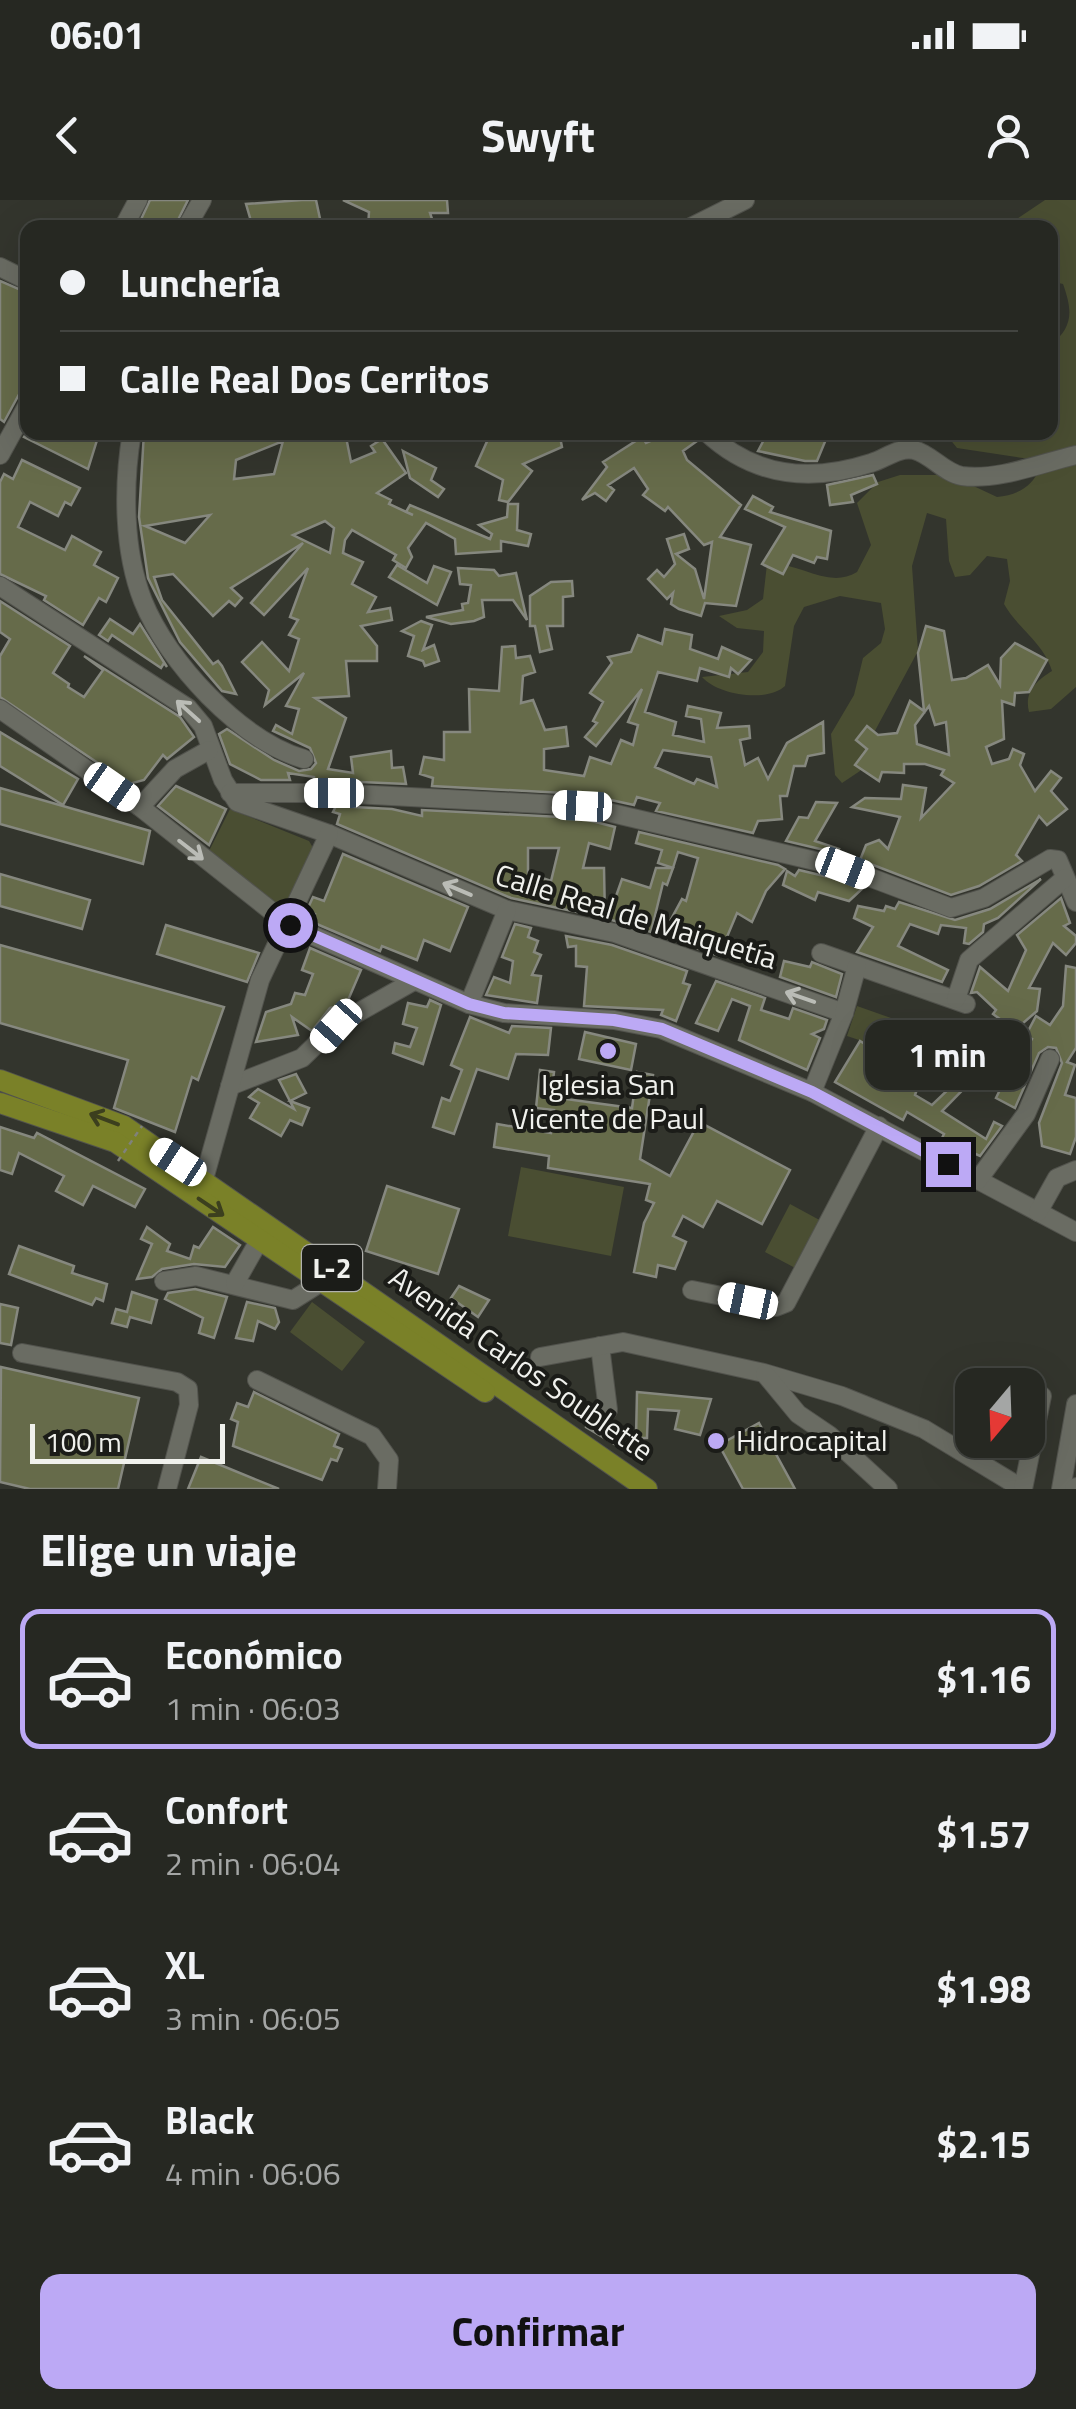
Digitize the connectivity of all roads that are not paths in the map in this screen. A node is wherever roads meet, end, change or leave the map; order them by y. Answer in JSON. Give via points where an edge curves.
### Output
{"nodes":[{"id":1,"x":751,"y":201,"type":"edge"},
{"id":2,"x":707,"y":220,"type":"edge"},
{"id":3,"x":20,"y":418,"type":"edge"},
{"id":4,"x":130,"y":440,"type":"edge"},
{"id":5,"x":716,"y":440,"type":"edge"},
{"id":6,"x":0,"y":454,"type":"edge"},
{"id":7,"x":1076,"y":455,"type":"edge"},
{"id":8,"x":0,"y":586,"type":"edge"},
{"id":9,"x":0,"y":709,"type":"edge"},
{"id":10,"x":209,"y":750,"type":"junction"},
{"id":11,"x":304,"y":759,"type":"dead end"},
{"id":12,"x":230,"y":793,"type":"junction"},
{"id":13,"x":140,"y":807,"type":"junction"},
{"id":14,"x":329,"y":834,"type":"junction"},
{"id":15,"x":1066,"y":878,"type":"junction"},
{"id":16,"x":1076,"y":902,"type":"edge"},
{"id":17,"x":507,"y":910,"type":"junction"},
{"id":18,"x":290,"y":925,"type":"junction"},
{"id":19,"x":821,"y":953,"type":"dead end"},
{"id":20,"x":858,"y":966,"type":"junction"},
{"id":21,"x":412,"y":982,"type":"junction"},
{"id":22,"x":469,"y":1004,"type":"junction"},
{"id":23,"x":844,"y":1014,"type":"junction"},
{"id":24,"x":1050,"y":1060,"type":"dead end"},
{"id":25,"x":0,"y":1080,"type":"edge"},
{"id":26,"x":230,"y":1086,"type":"junction"},
{"id":27,"x":812,"y":1092,"type":"junction"},
{"id":28,"x":0,"y":1103,"type":"edge"},
{"id":29,"x":880,"y":1126,"type":"junction"},
{"id":30,"x":1076,"y":1170,"type":"edge"},
{"id":31,"x":204,"y":1179,"type":"junction"},
{"id":32,"x":978,"y":1180,"type":"junction"},
{"id":33,"x":1038,"y":1212,"type":"junction"},
{"id":34,"x":1076,"y":1232,"type":"edge"},
{"id":35,"x":260,"y":1239,"type":"junction"},
{"id":36,"x":323,"y":1281,"type":"junction"},
{"id":37,"x":164,"y":1282,"type":"dead end"},
{"id":38,"x":236,"y":1283,"type":"junction"},
{"id":39,"x":692,"y":1290,"type":"dead end"},
{"id":40,"x":600,"y":1346,"type":"junction"},
{"id":41,"x":22,"y":1353,"type":"dead end"},
{"id":42,"x":540,"y":1357,"type":"dead end"},
{"id":43,"x":764,"y":1373,"type":"junction"},
{"id":44,"x":257,"y":1380,"type":"dead end"},
{"id":45,"x":1076,"y":1404,"type":"edge"},
{"id":46,"x":608,"y":1410,"type":"dead end"},
{"id":47,"x":1029,"y":1458,"type":"edge"},
{"id":48,"x":168,"y":1489,"type":"edge"},
{"id":49,"x":388,"y":1489,"type":"edge"},
{"id":50,"x":626,"y":1489,"type":"edge"},
{"id":51,"x":647,"y":1489,"type":"edge"},
{"id":52,"x":888,"y":1489,"type":"edge"},
{"id":53,"x":1023,"y":1489,"type":"edge"},
{"id":54,"x":1061,"y":1489,"type":"edge"}],
"edges":[{"from":1,"to":2,"type":"street"},
{"from":3,"to":6,"type":"street"},
{"from":4,"to":11,"type":"street","via":[[129,537],[150,616],[195,681],[241,725],[261,742]]},
{"from":5,"to":7,"type":"street","via":[[742,460],[782,475],[820,476],[914,450],[963,476]]},
{"from":10,"to":8,"type":"street","one_way":true,"via":[[203,726],[188,708]]},
{"from":9,"to":13,"type":"street"},
{"from":10,"to":12,"type":"street"},
{"from":10,"to":13,"type":"street","via":[[175,769]]},
{"from":12,"to":14,"type":"street","name":"Calle Real de Maiquetía","via":[[237,802]]},
{"from":12,"to":15,"type":"street","via":[[582,806],[845,868],[950,908],[984,898],[1050,859],[1058,860]]},
{"from":13,"to":18,"type":"street","one_way":true},
{"from":17,"to":14,"type":"street","name":"Calle Real de Maiquetía","one_way":true},
{"from":14,"to":18,"type":"street"},
{"from":15,"to":16,"type":"street"},
{"from":15,"to":20,"type":"street","via":[[968,960],[961,1001]]},
{"from":17,"to":22,"type":"street"},
{"from":23,"to":17,"type":"street","name":"Calle Real de Maiquetía","one_way":true,"via":[[615,933]]},
{"from":18,"to":21,"type":"street"},
{"from":18,"to":26,"type":"street","via":[[260,980]]},
{"from":19,"to":20,"type":"street"},
{"from":20,"to":23,"type":"street"},
{"from":21,"to":22,"type":"street"},
{"from":21,"to":26,"type":"street","via":[[336,1026],[302,1058]]},
{"from":22,"to":27,"type":"street","via":[[662,1029]]},
{"from":23,"to":27,"type":"street"},
{"from":24,"to":32,"type":"street","via":[[1026,1114]]},
{"from":31,"to":25,"type":"main road","name":"Avenida Carlos Soublette","number":"L-2","one_way":true,"via":[[124,1126]]},
{"from":26,"to":31,"type":"street"},
{"from":27,"to":29,"type":"street"},
{"from":28,"to":35,"type":"main road","name":"Avenida Carlos Soublette","number":"L-2","one_way":true,"via":[[115,1142]]},
{"from":29,"to":32,"type":"street"},
{"from":29,"to":39,"type":"street","via":[[786,1304]]},
{"from":30,"to":33,"type":"street","via":[[1057,1178]]},
{"from":31,"to":51,"type":"main road","name":"Avenida Carlos Soublette","number":"L-2"},
{"from":32,"to":33,"type":"street"},
{"from":33,"to":34,"type":"street"},
{"from":35,"to":36,"type":"main road","name":"Avenida Carlos Soublette","number":"L-2"},
{"from":35,"to":38,"type":"street"},
{"from":36,"to":38,"type":"street","via":[[293,1300]]},
{"from":36,"to":50,"type":"main road","name":"Avenida Carlos Soublette","number":"L-2"},
{"from":37,"to":38,"type":"street","via":[[196,1276]]},
{"from":40,"to":42,"type":"street"},
{"from":40,"to":43,"type":"street","via":[[655,1347]]},
{"from":40,"to":46,"type":"street"},
{"from":41,"to":48,"type":"street","via":[[188,1389]]},
{"from":43,"to":52,"type":"street","via":[[798,1414]]},
{"from":43,"to":53,"type":"street","via":[[924,1429]]},
{"from":44,"to":49,"type":"street","via":[[372,1436],[389,1460]]},
{"from":45,"to":54,"type":"street"},
{"from":47,"to":53,"type":"street"}]}
